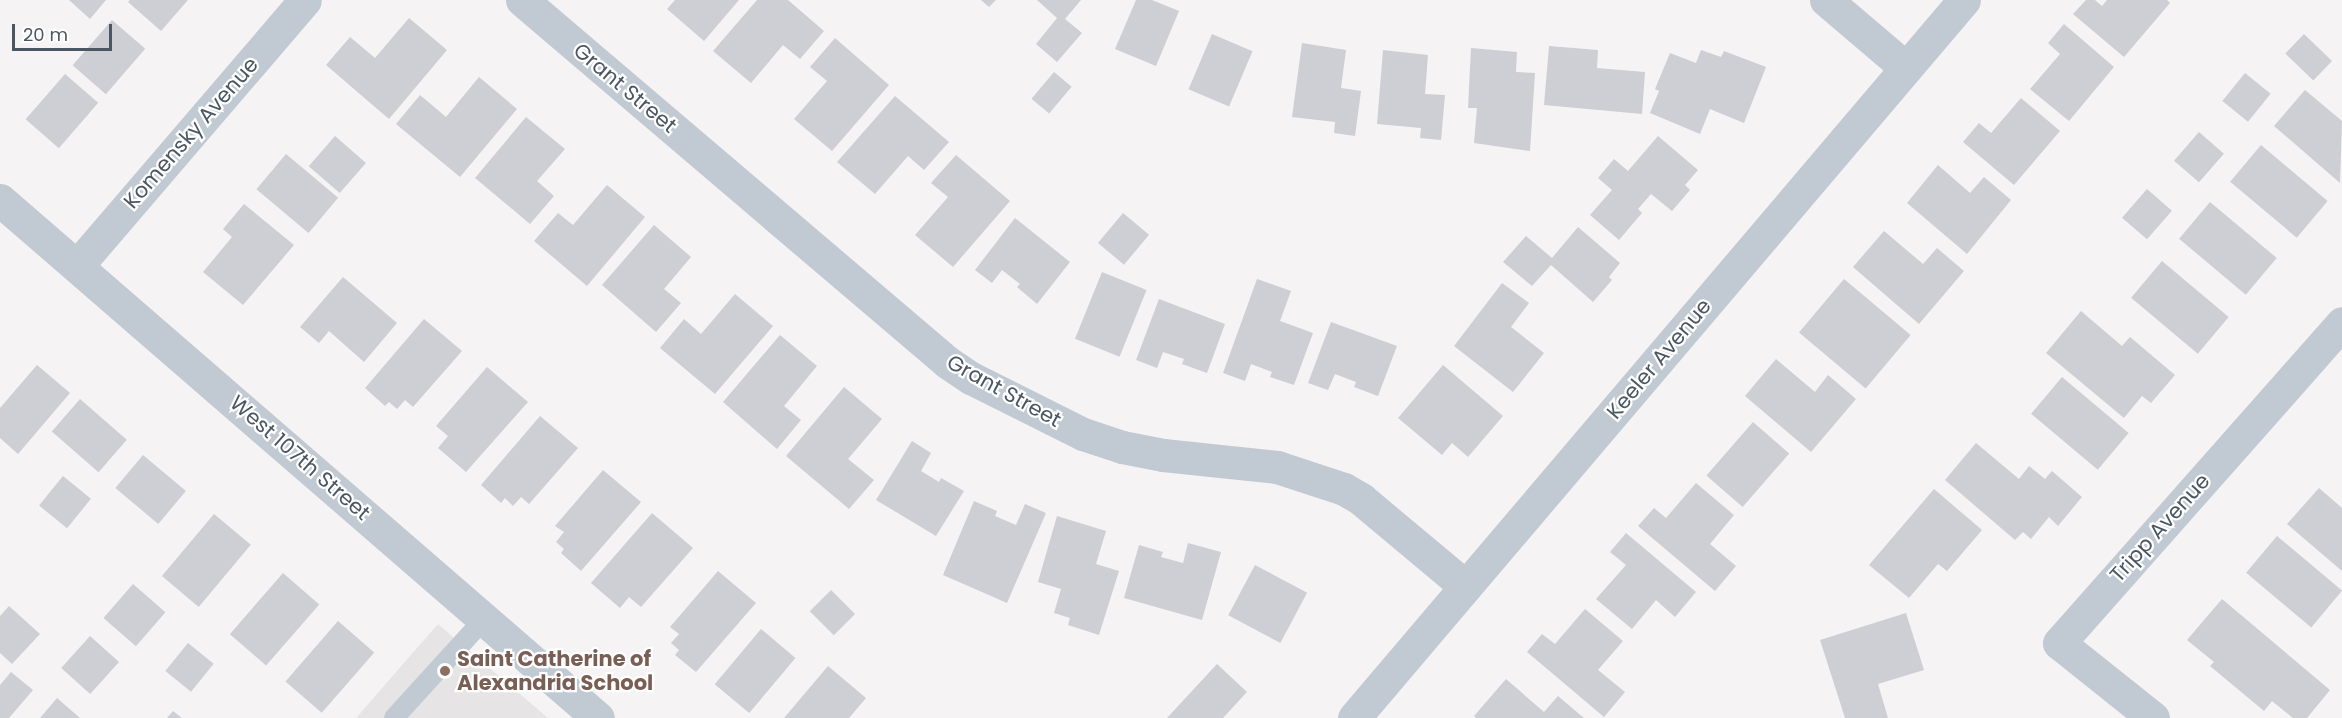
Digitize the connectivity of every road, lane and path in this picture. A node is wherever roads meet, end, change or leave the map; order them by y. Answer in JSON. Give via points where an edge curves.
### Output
{"nodes":[{"id":1,"x":306,"y":0,"type":"edge"},
{"id":2,"x":522,"y":0,"type":"edge"},
{"id":3,"x":1826,"y":0,"type":"edge"},
{"id":4,"x":1964,"y":0,"type":"edge"},
{"id":5,"x":1906,"y":68,"type":"junction"},
{"id":6,"x":0,"y":200,"type":"edge"},
{"id":7,"x":77,"y":266,"type":"junction"},
{"id":8,"x":2342,"y":323,"type":"edge"},
{"id":9,"x":1465,"y":586,"type":"junction"},
{"id":10,"x":485,"y":618,"type":"junction"},
{"id":11,"x":394,"y":718,"type":"edge"},
{"id":12,"x":598,"y":718,"type":"edge"},
{"id":13,"x":1354,"y":718,"type":"edge"},
{"id":14,"x":2153,"y":718,"type":"edge"}],
"edges":[{"from":1,"to":7,"type":"street","name":"Komensky Avenue"},
{"from":2,"to":9,"type":"street","name":"Grant Street","via":[[947,362],[971,378],[1083,434],[1122,447],[1277,467],[1344,489]]},
{"from":3,"to":5,"type":"street"},
{"from":4,"to":5,"type":"street","name":"Keeler Avenue"},
{"from":5,"to":9,"type":"street","name":"Keeler Avenue"},
{"from":6,"to":7,"type":"street","name":"West 107th Street"},
{"from":7,"to":10,"type":"street","name":"West 107th Street"},
{"from":8,"to":14,"type":"street","name":"Tripp Avenue","via":[[2059,643]]},
{"from":9,"to":13,"type":"street","name":"Keeler Avenue"},
{"from":10,"to":11,"type":"lane"},
{"from":10,"to":12,"type":"street","name":"West 107th Street"}]}
